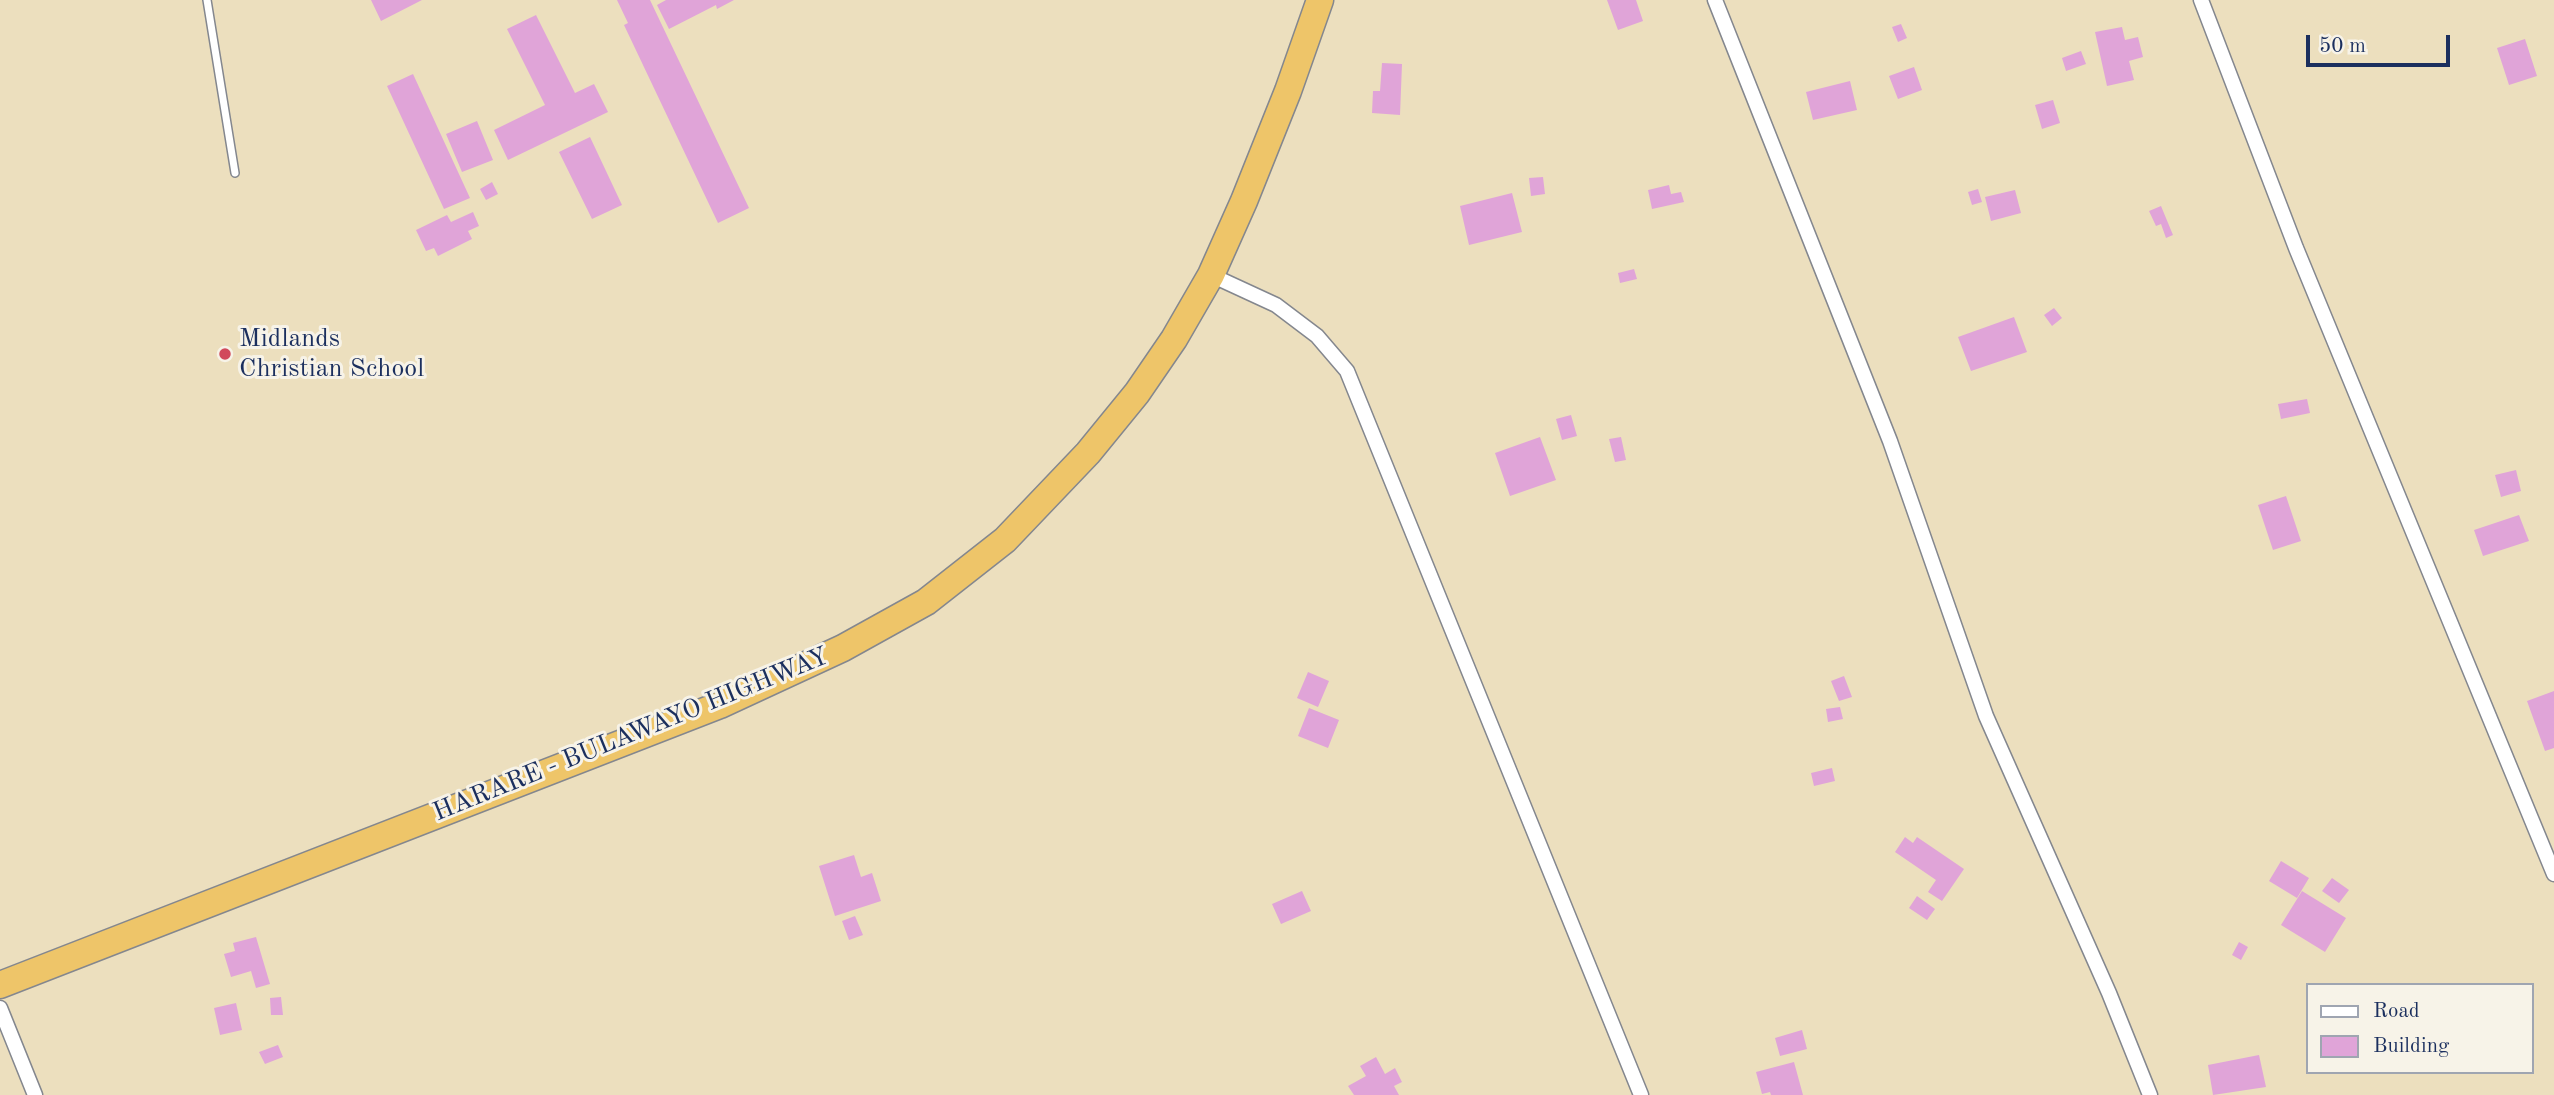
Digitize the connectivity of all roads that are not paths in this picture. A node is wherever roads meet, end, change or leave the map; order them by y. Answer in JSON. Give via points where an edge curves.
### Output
{"nodes":[{"id":1,"x":207,"y":0,"type":"edge"},
{"id":2,"x":1320,"y":0,"type":"edge"},
{"id":3,"x":1715,"y":0,"type":"edge"},
{"id":4,"x":2201,"y":0,"type":"edge"},
{"id":5,"x":236,"y":173,"type":"dead end"},
{"id":6,"x":1211,"y":275,"type":"junction"},
{"id":7,"x":2554,"y":874,"type":"edge"},
{"id":8,"x":0,"y":985,"type":"edge"},
{"id":9,"x":0,"y":1008,"type":"edge"},
{"id":10,"x":35,"y":1095,"type":"edge"},
{"id":11,"x":1641,"y":1095,"type":"edge"},
{"id":12,"x":2150,"y":1095,"type":"edge"}],
"edges":[{"from":1,"to":5,"type":"lane"},
{"from":2,"to":6,"type":"highway","name":"HARARE - BULAWAYO HIGHWAY","via":[[1288,91]]},
{"from":3,"to":12,"type":"street","via":[[1889,441],[1986,716]]},
{"from":4,"to":7,"type":"street","via":[[2296,247]]},
{"from":6,"to":8,"type":"highway","name":"HARARE - BULAWAYO HIGHWAY","via":[[1137,393],[1088,453],[1004,540],[926,602],[843,648],[720,705]]},
{"from":6,"to":11,"type":"street","via":[[1276,305],[1317,336],[1347,371]]},
{"from":9,"to":10,"type":"street"}]}
